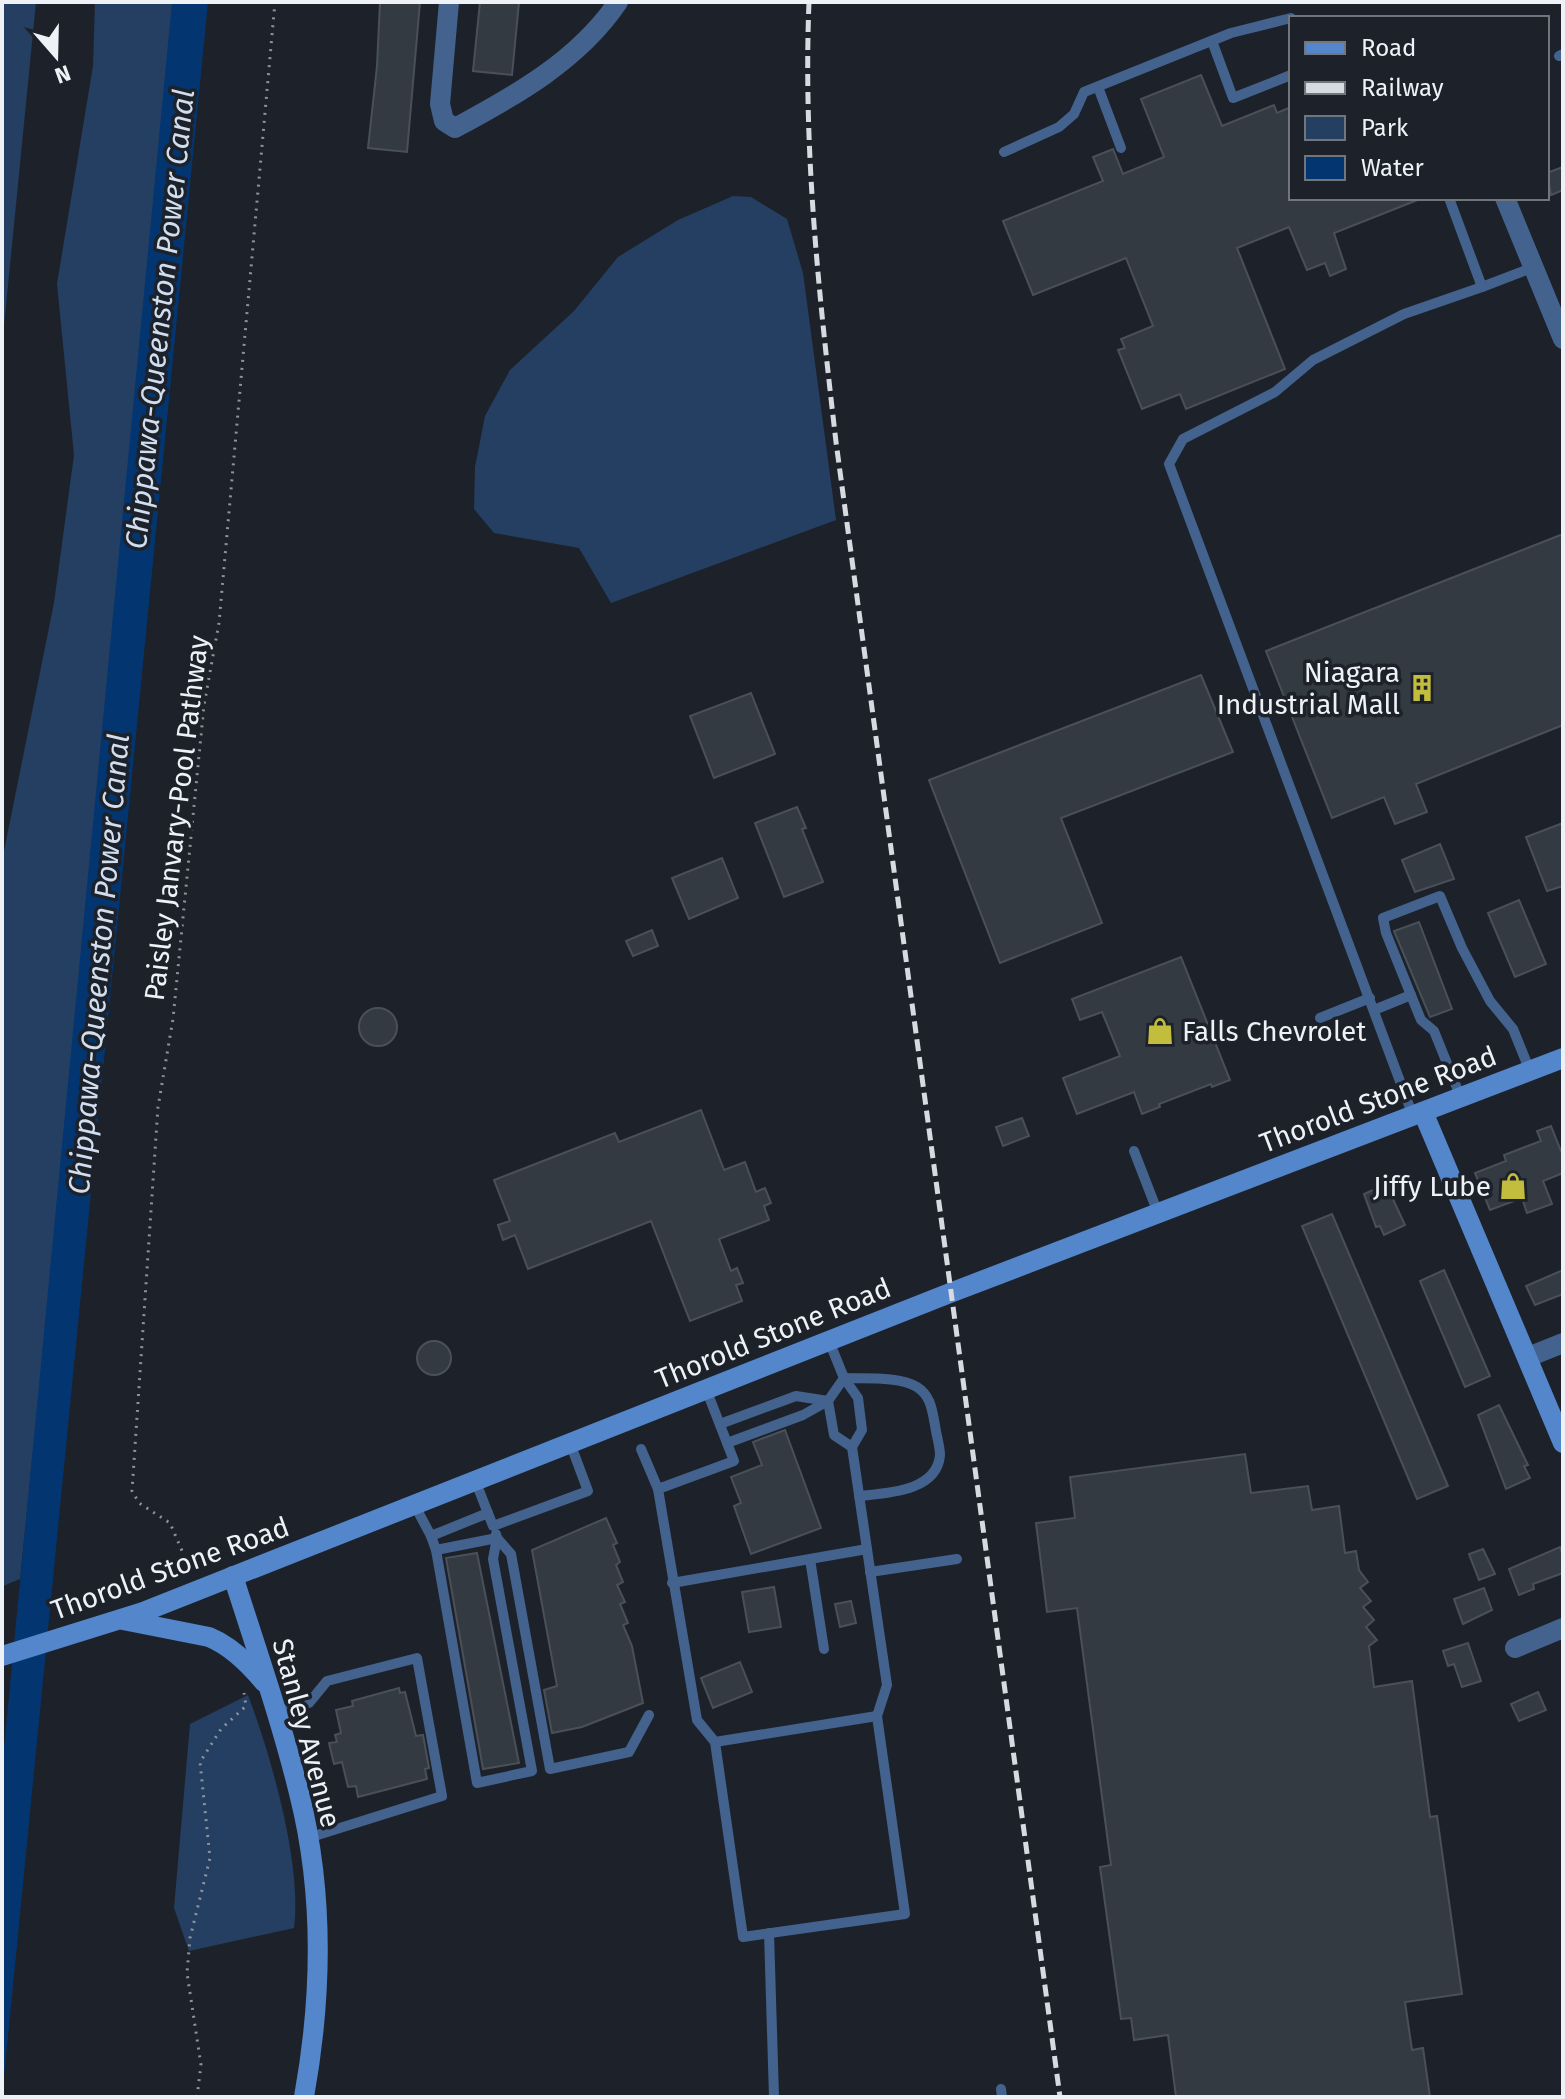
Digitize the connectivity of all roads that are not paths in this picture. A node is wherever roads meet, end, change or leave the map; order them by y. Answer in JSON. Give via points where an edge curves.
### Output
{"nodes":[{"id":1,"x":449,"y":2,"type":"edge"},
{"id":2,"x":618,"y":2,"type":"edge"},
{"id":3,"x":1289,"y":19,"type":"edge"},
{"id":4,"x":1212,"y":41,"type":"junction"},
{"id":5,"x":1289,"y":76,"type":"edge"},
{"id":6,"x":1098,"y":87,"type":"junction"},
{"id":7,"x":1121,"y":148,"type":"dead end"},
{"id":8,"x":1004,"y":152,"type":"dead end"},
{"id":9,"x":1450,"y":200,"type":"edge"},
{"id":10,"x":1506,"y":200,"type":"edge"},
{"id":11,"x":1534,"y":267,"type":"junction"},
{"id":12,"x":1482,"y":287,"type":"junction"},
{"id":13,"x":1563,"y":339,"type":"edge"},
{"id":14,"x":1411,"y":995,"type":"junction"},
{"id":15,"x":1370,"y":998,"type":"junction"},
{"id":16,"x":1374,"y":1010,"type":"junction"},
{"id":17,"x":1320,"y":1018,"type":"dead end"},
{"id":18,"x":1563,"y":1058,"type":"edge"},
{"id":19,"x":1530,"y":1071,"type":"junction"},
{"id":20,"x":1461,"y":1098,"type":"junction"},
{"id":21,"x":1418,"y":1114,"type":"junction"},
{"id":22,"x":1134,"y":1151,"type":"dead end"},
{"id":23,"x":1158,"y":1213,"type":"junction"},
{"id":24,"x":829,"y":1341,"type":"junction"},
{"id":25,"x":1563,"y":1343,"type":"edge"},
{"id":26,"x":1528,"y":1357,"type":"junction"},
{"id":27,"x":844,"y":1378,"type":"junction"},
{"id":28,"x":706,"y":1389,"type":"junction"},
{"id":29,"x":828,"y":1401,"type":"junction"},
{"id":30,"x":720,"y":1424,"type":"junction"},
{"id":31,"x":570,"y":1443,"type":"junction"},
{"id":32,"x":727,"y":1443,"type":"junction"},
{"id":33,"x":1563,"y":1443,"type":"edge"},
{"id":34,"x":852,"y":1447,"type":"junction"},
{"id":35,"x":641,"y":1449,"type":"dead end"},
{"id":36,"x":475,"y":1480,"type":"junction"},
{"id":37,"x":658,"y":1489,"type":"junction"},
{"id":38,"x":859,"y":1496,"type":"junction"},
{"id":39,"x":414,"y":1504,"type":"junction"},
{"id":40,"x":488,"y":1513,"type":"junction"},
{"id":41,"x":493,"y":1526,"type":"junction"},
{"id":42,"x":431,"y":1536,"type":"junction"},
{"id":43,"x":497,"y":1538,"type":"junction"},
{"id":44,"x":867,"y":1549,"type":"junction"},
{"id":45,"x":436,"y":1550,"type":"junction"},
{"id":46,"x":810,"y":1559,"type":"junction"},
{"id":47,"x":957,"y":1559,"type":"dead end"},
{"id":48,"x":870,"y":1572,"type":"junction"},
{"id":49,"x":227,"y":1579,"type":"junction"},
{"id":50,"x":672,"y":1583,"type":"junction"},
{"id":51,"x":123,"y":1620,"type":"junction"},
{"id":52,"x":1563,"y":1628,"type":"edge"},
{"id":53,"x":1515,"y":1648,"type":"dead end"},
{"id":54,"x":824,"y":1649,"type":"dead end"},
{"id":55,"x":2,"y":1656,"type":"edge"},
{"id":56,"x":269,"y":1688,"type":"junction"},
{"id":57,"x":276,"y":1712,"type":"junction"},
{"id":58,"x":649,"y":1715,"type":"dead end"},
{"id":59,"x":877,"y":1716,"type":"junction"},
{"id":60,"x":715,"y":1742,"type":"junction"},
{"id":61,"x":308,"y":1838,"type":"junction"},
{"id":62,"x":769,"y":1933,"type":"junction"},
{"id":63,"x":304,"y":2097,"type":"edge"},
{"id":64,"x":774,"y":2097,"type":"edge"}],
"edges":[{"from":1,"to":2,"type":"street","via":[[440,104],[444,121],[455,128],[572,55]]},
{"from":3,"to":4,"type":"lane"},
{"from":4,"to":5,"type":"lane","via":[[1233,98]]},
{"from":4,"to":6,"type":"lane"},
{"from":6,"to":7,"type":"lane"},
{"from":6,"to":8,"type":"lane","via":[[1084,92],[1074,114],[1059,127]]},
{"from":9,"to":12,"type":"lane"},
{"from":10,"to":11,"type":"street"},
{"from":11,"to":12,"type":"lane"},
{"from":11,"to":13,"type":"street"},
{"from":12,"to":15,"type":"lane","via":[[1404,314],[1313,360],[1275,392],[1183,439],[1169,464]]},
{"from":14,"to":16,"type":"lane"},
{"from":14,"to":19,"type":"lane","via":[[1383,918],[1440,896],[1462,948],[1490,1001],[1513,1029]]},
{"from":14,"to":20,"type":"lane","via":[[1421,1020],[1434,1031]]},
{"from":15,"to":16,"type":"lane"},
{"from":15,"to":17,"type":"lane"},
{"from":16,"to":21,"type":"lane"},
{"from":18,"to":19,"type":"main road","name":"Thorold Stone Road"},
{"from":19,"to":20,"type":"main road","name":"Thorold Stone Road"},
{"from":20,"to":21,"type":"main road","name":"Thorold Stone Road"},
{"from":21,"to":23,"type":"main road","name":"Thorold Stone Road"},
{"from":21,"to":26,"type":"main road"},
{"from":22,"to":23,"type":"lane"},
{"from":23,"to":24,"type":"main road","name":"Thorold Stone Road"},
{"from":24,"to":27,"type":"lane"},
{"from":24,"to":28,"type":"main road","name":"Thorold Stone Road"},
{"from":25,"to":26,"type":"street"},
{"from":26,"to":33,"type":"main road"},
{"from":27,"to":29,"type":"lane"},
{"from":27,"to":34,"type":"lane","via":[[858,1398],[862,1430]]},
{"from":27,"to":38,"type":"lane","via":[[917,1387],[931,1402],[940,1455],[935,1472],[921,1484]]},
{"from":28,"to":30,"type":"lane"},
{"from":28,"to":31,"type":"main road","name":"Thorold Stone Road"},
{"from":29,"to":30,"type":"lane","via":[[796,1396]]},
{"from":29,"to":32,"type":"lane"},
{"from":29,"to":34,"type":"lane","via":[[834,1435]]},
{"from":30,"to":32,"type":"lane"},
{"from":31,"to":36,"type":"main road","name":"Thorold Stone Road"},
{"from":31,"to":41,"type":"lane","via":[[588,1491]]},
{"from":32,"to":37,"type":"lane","via":[[734,1461]]},
{"from":34,"to":38,"type":"lane"},
{"from":35,"to":37,"type":"lane"},
{"from":36,"to":39,"type":"main road","name":"Thorold Stone Road"},
{"from":36,"to":40,"type":"lane"},
{"from":37,"to":50,"type":"lane"},
{"from":38,"to":44,"type":"lane"},
{"from":39,"to":42,"type":"lane"},
{"from":39,"to":49,"type":"main road","name":"Thorold Stone Road"},
{"from":40,"to":41,"type":"lane"},
{"from":40,"to":42,"type":"lane"},
{"from":41,"to":43,"type":"lane"},
{"from":42,"to":45,"type":"lane"},
{"from":43,"to":45,"type":"lane"},
{"from":43,"to":45,"type":"lane","via":[[493,1559],[532,1771],[477,1783]]},
{"from":43,"to":58,"type":"lane","via":[[511,1554],[550,1769],[629,1752]]},
{"from":44,"to":46,"type":"lane"},
{"from":44,"to":48,"type":"lane"},
{"from":46,"to":50,"type":"lane"},
{"from":46,"to":54,"type":"lane"},
{"from":47,"to":48,"type":"lane"},
{"from":48,"to":59,"type":"lane","via":[[887,1685]]},
{"from":49,"to":51,"type":"main road","name":"Thorold Stone Road"},
{"from":49,"to":56,"type":"main road","name":"Stanley Avenue"},
{"from":50,"to":60,"type":"lane","via":[[697,1720]]},
{"from":51,"to":55,"type":"main road","name":"Thorold Stone Road"},
{"from":51,"to":56,"type":"main road","via":[[222,1642]]},
{"from":52,"to":53,"type":"street"},
{"from":56,"to":57,"type":"main road","name":"Stanley Avenue"},
{"from":57,"to":61,"type":"main road","name":"Stanley Avenue"},
{"from":57,"to":61,"type":"lane","via":[[309,1703],[327,1681],[417,1658],[442,1796]]},
{"from":59,"to":60,"type":"lane"},
{"from":59,"to":62,"type":"lane","via":[[905,1914]]},
{"from":60,"to":62,"type":"lane","via":[[743,1937]]},
{"from":61,"to":63,"type":"main road","name":"Stanley Avenue","via":[[319,1958]]},
{"from":62,"to":64,"type":"lane"}]}
